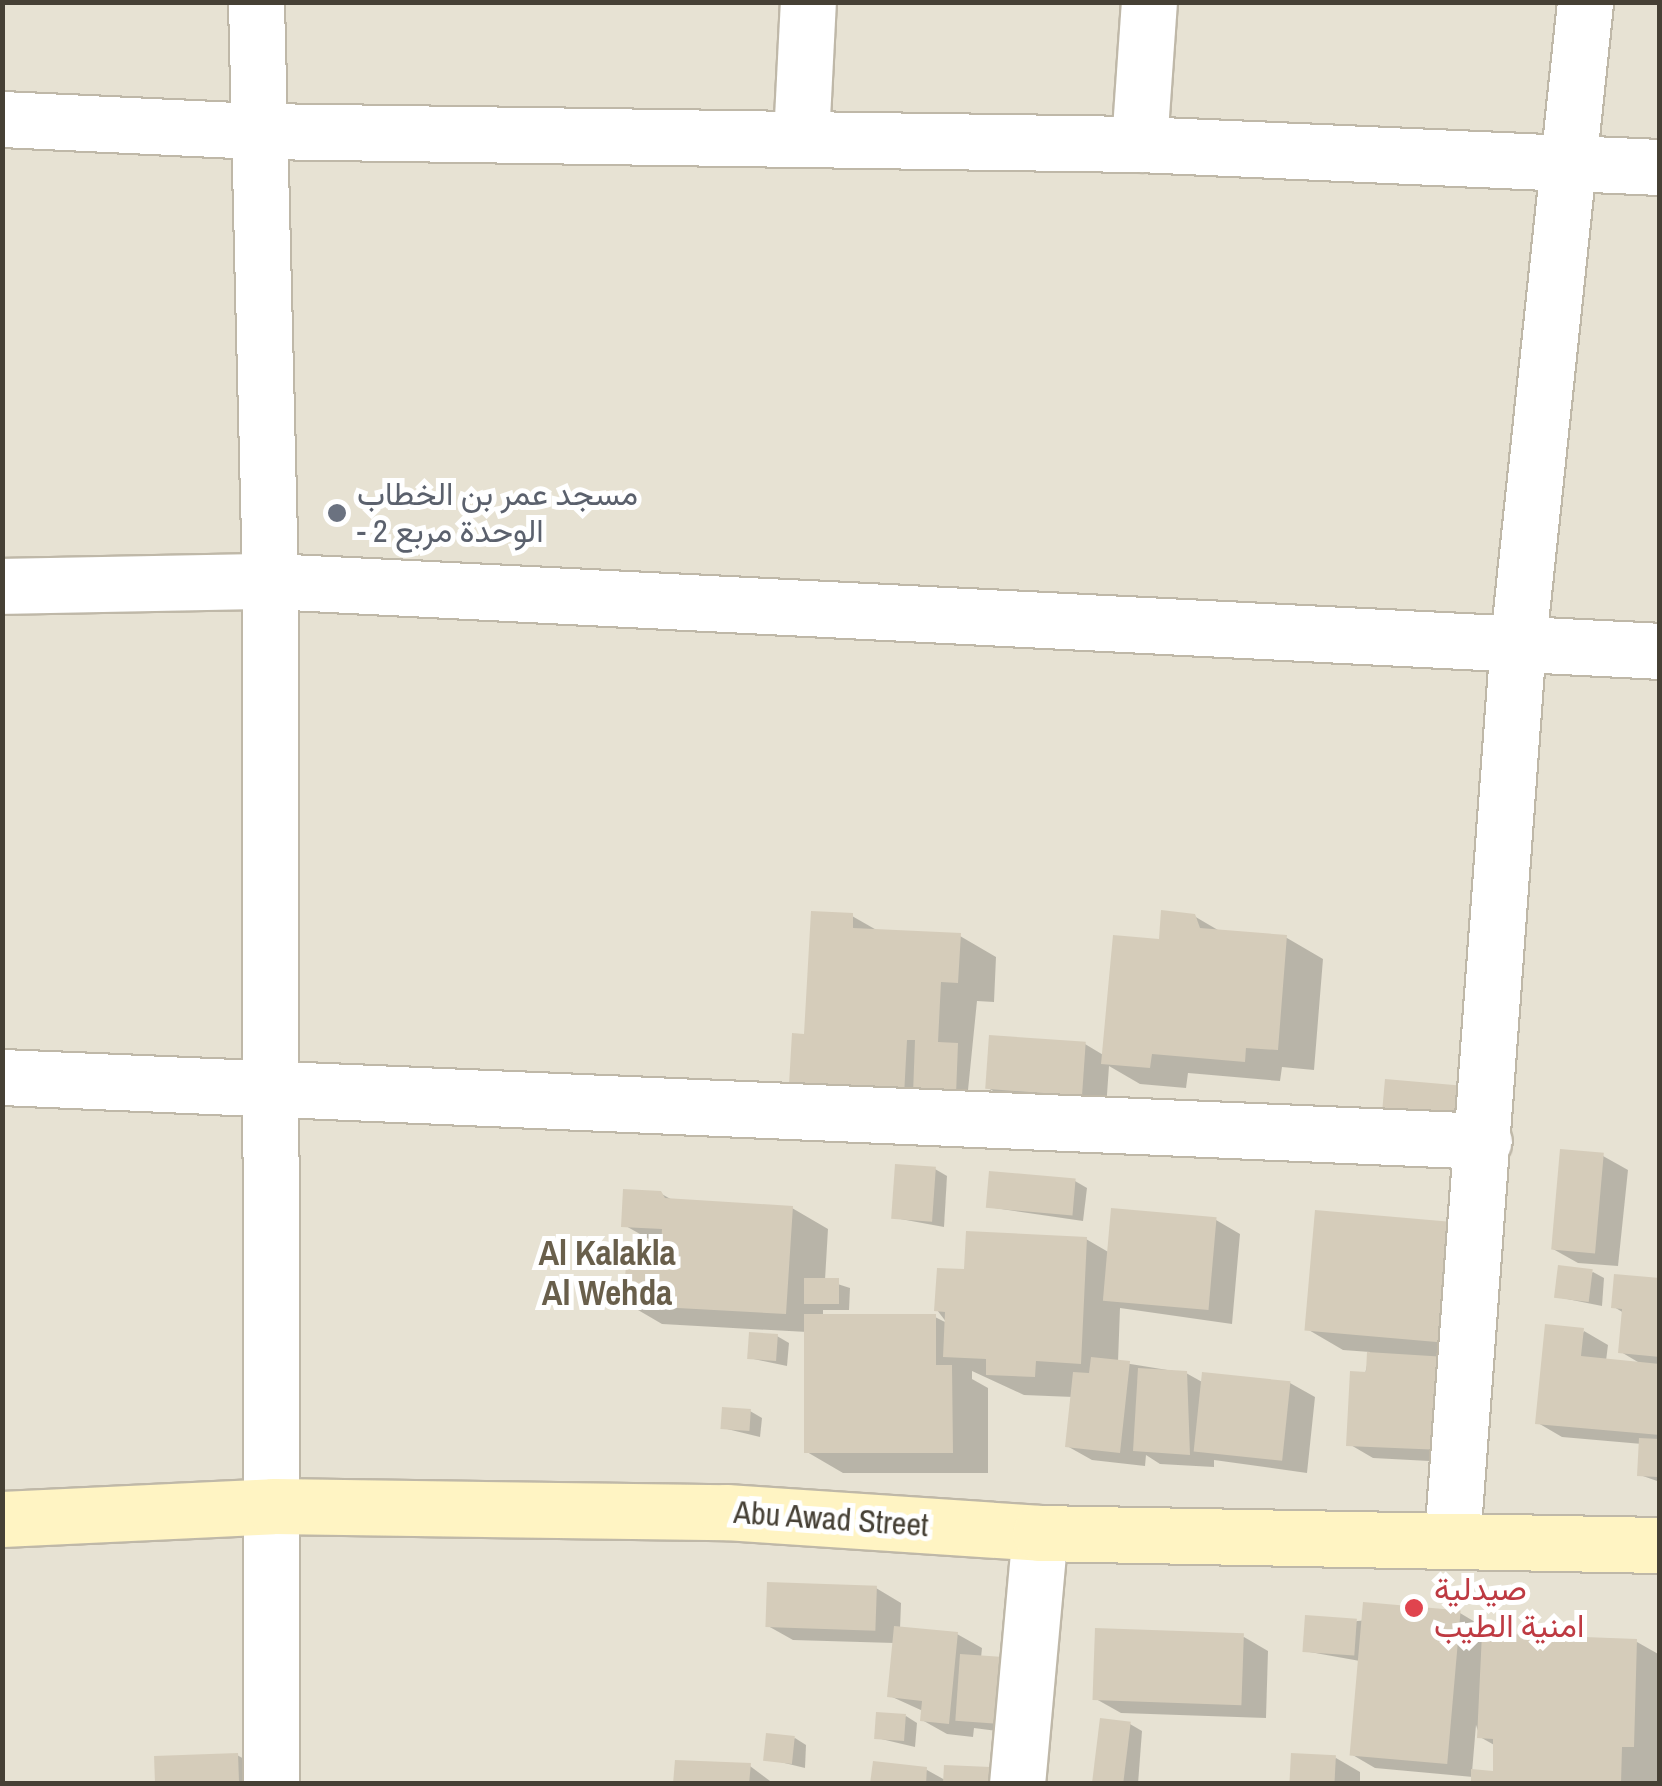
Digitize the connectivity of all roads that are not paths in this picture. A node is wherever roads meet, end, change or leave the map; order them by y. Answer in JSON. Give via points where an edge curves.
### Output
{"nodes":[{"id":1,"x":256,"y":2,"type":"edge"},
{"id":2,"x":808,"y":2,"type":"edge"},
{"id":3,"x":1150,"y":2,"type":"edge"},
{"id":4,"x":1584,"y":2,"type":"edge"},
{"id":5,"x":2,"y":119,"type":"edge"},
{"id":6,"x":260,"y":131,"type":"junction"},
{"id":7,"x":801,"y":138,"type":"junction"},
{"id":8,"x":1139,"y":144,"type":"junction"},
{"id":9,"x":1567,"y":167,"type":"junction"},
{"id":10,"x":1660,"y":167,"type":"edge"},
{"id":11,"x":270,"y":581,"type":"junction"},
{"id":12,"x":2,"y":586,"type":"edge"},
{"id":13,"x":1518,"y":641,"type":"junction"},
{"id":14,"x":1660,"y":651,"type":"edge"},
{"id":15,"x":2,"y":1078,"type":"edge"},
{"id":16,"x":270,"y":1086,"type":"junction"},
{"id":17,"x":1484,"y":1141,"type":"junction"},
{"id":18,"x":274,"y":1506,"type":"junction"},
{"id":19,"x":2,"y":1518,"type":"edge"},
{"id":20,"x":1040,"y":1533,"type":"junction"},
{"id":21,"x":1452,"y":1540,"type":"junction"},
{"id":22,"x":1660,"y":1545,"type":"edge"},
{"id":23,"x":272,"y":1784,"type":"edge"},
{"id":24,"x":1018,"y":1784,"type":"edge"}],
"edges":[{"from":1,"to":6,"type":"street"},
{"from":2,"to":7,"type":"street"},
{"from":3,"to":8,"type":"street"},
{"from":4,"to":9,"type":"street"},
{"from":5,"to":6,"type":"street"},
{"from":6,"to":7,"type":"street"},
{"from":6,"to":11,"type":"street"},
{"from":7,"to":8,"type":"street"},
{"from":8,"to":9,"type":"street"},
{"from":9,"to":10,"type":"street"},
{"from":9,"to":13,"type":"street"},
{"from":11,"to":12,"type":"street"},
{"from":11,"to":13,"type":"street"},
{"from":11,"to":16,"type":"street"},
{"from":13,"to":14,"type":"street"},
{"from":13,"to":17,"type":"street"},
{"from":15,"to":16,"type":"street"},
{"from":16,"to":17,"type":"street"},
{"from":16,"to":18,"type":"street"},
{"from":17,"to":21,"type":"street"},
{"from":18,"to":19,"type":"street","name":"Abu Awad Street"},
{"from":18,"to":20,"type":"street","name":"Abu Awad Street","via":[[726,1512]]},
{"from":18,"to":23,"type":"street"},
{"from":20,"to":21,"type":"street","name":"Abu Awad Street"},
{"from":20,"to":24,"type":"street"},
{"from":21,"to":22,"type":"street","name":"Abu Awad Street"}]}
